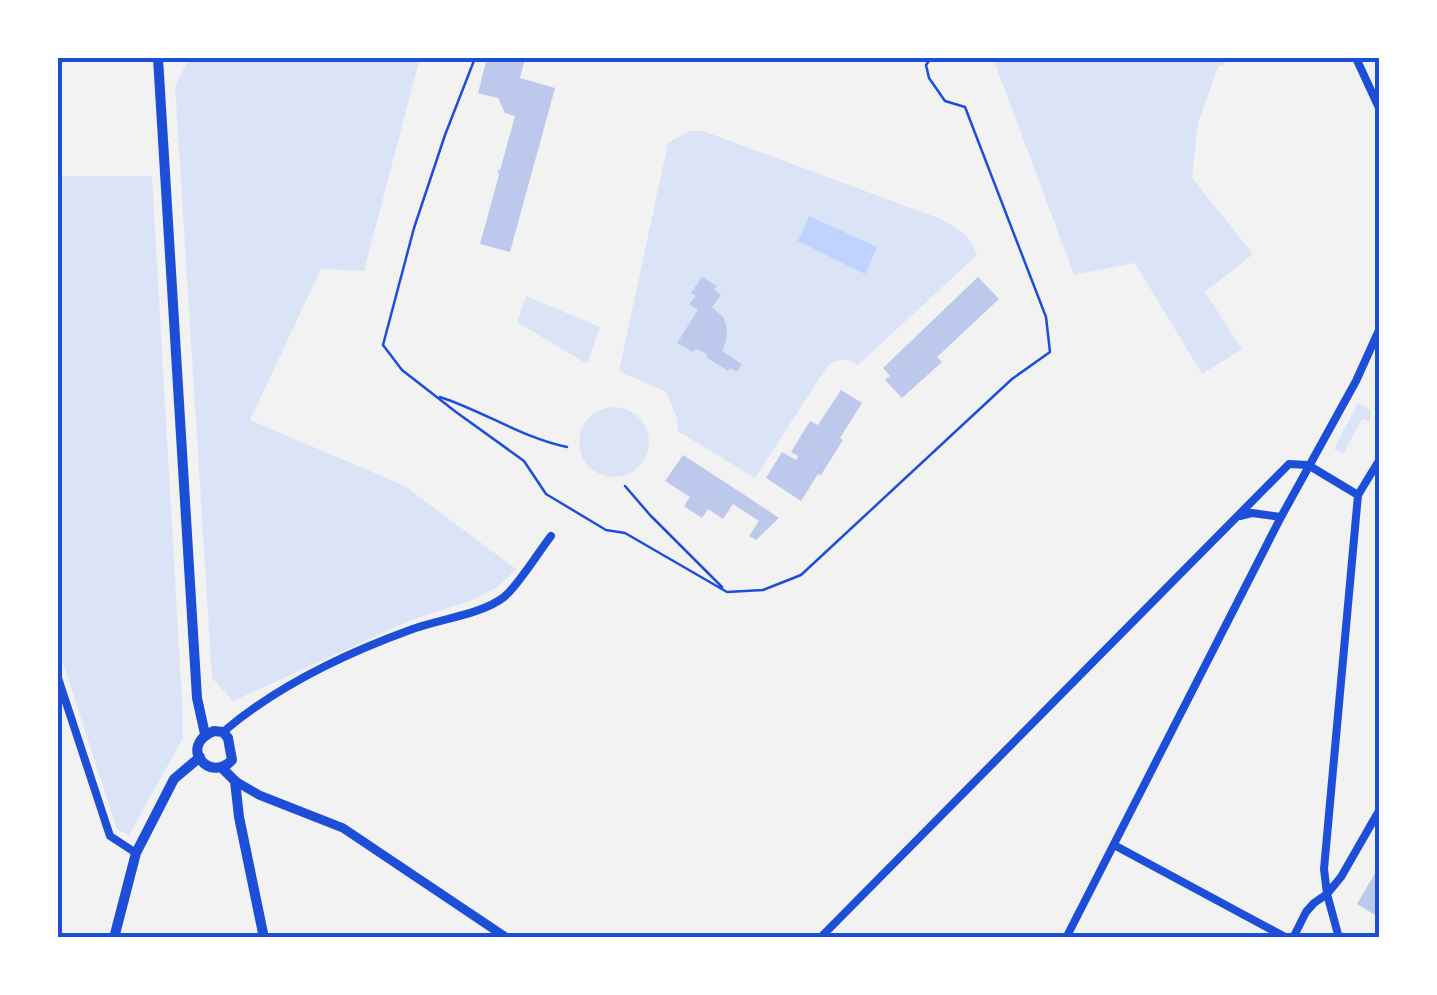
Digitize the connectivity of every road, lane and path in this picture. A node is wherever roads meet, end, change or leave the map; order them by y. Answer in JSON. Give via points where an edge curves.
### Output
{"nodes":[{"id":1,"x":158,"y":58,"type":"edge"},
{"id":2,"x":474,"y":58,"type":"edge"},
{"id":3,"x":930,"y":58,"type":"edge"},
{"id":4,"x":1356,"y":58,"type":"edge"},
{"id":5,"x":1380,"y":110,"type":"edge"},
{"id":6,"x":1379,"y":332,"type":"edge"},
{"id":7,"x":434,"y":395,"type":"junction"},
{"id":8,"x":567,"y":447,"type":"dead end"},
{"id":9,"x":1380,"y":459,"type":"edge"},
{"id":10,"x":1308,"y":465,"type":"junction"},
{"id":11,"x":625,"y":486,"type":"dead end"},
{"id":12,"x":1358,"y":495,"type":"junction"},
{"id":13,"x":1258,"y":496,"type":"junction"},
{"id":14,"x":1267,"y":515,"type":"junction"},
{"id":15,"x":1240,"y":516,"type":"junction"},
{"id":16,"x":1281,"y":517,"type":"junction"},
{"id":17,"x":551,"y":536,"type":"dead end"},
{"id":18,"x":727,"y":592,"type":"junction"},
{"id":19,"x":58,"y":678,"type":"edge"},
{"id":20,"x":222,"y":732,"type":"junction"},
{"id":21,"x":206,"y":734,"type":"junction"},
{"id":22,"x":200,"y":757,"type":"junction"},
{"id":23,"x":223,"y":768,"type":"junction"},
{"id":24,"x":235,"y":781,"type":"junction"},
{"id":25,"x":1380,"y":810,"type":"edge"},
{"id":26,"x":1114,"y":844,"type":"junction"},
{"id":27,"x":136,"y":853,"type":"junction"},
{"id":28,"x":1327,"y":894,"type":"junction"},
{"id":29,"x":114,"y":938,"type":"edge"},
{"id":30,"x":264,"y":938,"type":"edge"},
{"id":31,"x":506,"y":938,"type":"edge"},
{"id":32,"x":820,"y":938,"type":"edge"},
{"id":33,"x":1066,"y":938,"type":"edge"},
{"id":34,"x":1290,"y":938,"type":"edge"},
{"id":35,"x":1339,"y":938,"type":"edge"}],
"edges":[{"from":1,"to":21,"type":"main road","via":[[197,698]]},
{"from":2,"to":7,"type":"path","via":[[414,228],[384,345]]},
{"from":3,"to":18,"type":"path","via":[[929,78],[945,101],[965,107],[1046,317],[1050,352],[802,576],[763,590]]},
{"from":4,"to":5,"type":"street"},
{"from":6,"to":10,"type":"street"},
{"from":7,"to":8,"type":"path"},
{"from":7,"to":18,"type":"path","via":[[524,461],[546,494]]},
{"from":9,"to":12,"type":"street"},
{"from":10,"to":12,"type":"street"},
{"from":10,"to":13,"type":"street","via":[[1289,464]]},
{"from":10,"to":16,"type":"street"},
{"from":11,"to":18,"type":"path"},
{"from":12,"to":28,"type":"street"},
{"from":13,"to":14,"type":"street"},
{"from":13,"to":15,"type":"street"},
{"from":14,"to":15,"type":"street"},
{"from":14,"to":16,"type":"street"},
{"from":15,"to":32,"type":"street"},
{"from":16,"to":26,"type":"street"},
{"from":17,"to":20,"type":"street","via":[[505,596],[345,654]]},
{"from":19,"to":27,"type":"street","via":[[110,836]]},
{"from":20,"to":21,"type":"main road"},
{"from":20,"to":23,"type":"main road","via":[[232,760]]},
{"from":21,"to":22,"type":"main road","via":[[197,746]]},
{"from":22,"to":23,"type":"main road"},
{"from":22,"to":27,"type":"main road","via":[[174,780]]},
{"from":23,"to":24,"type":"main road"},
{"from":24,"to":30,"type":"main road"},
{"from":24,"to":31,"type":"street","via":[[344,828]]},
{"from":25,"to":28,"type":"street"},
{"from":26,"to":33,"type":"street"},
{"from":26,"to":34,"type":"street"},
{"from":27,"to":29,"type":"main road"},
{"from":28,"to":34,"type":"street"},
{"from":28,"to":35,"type":"street"}]}
